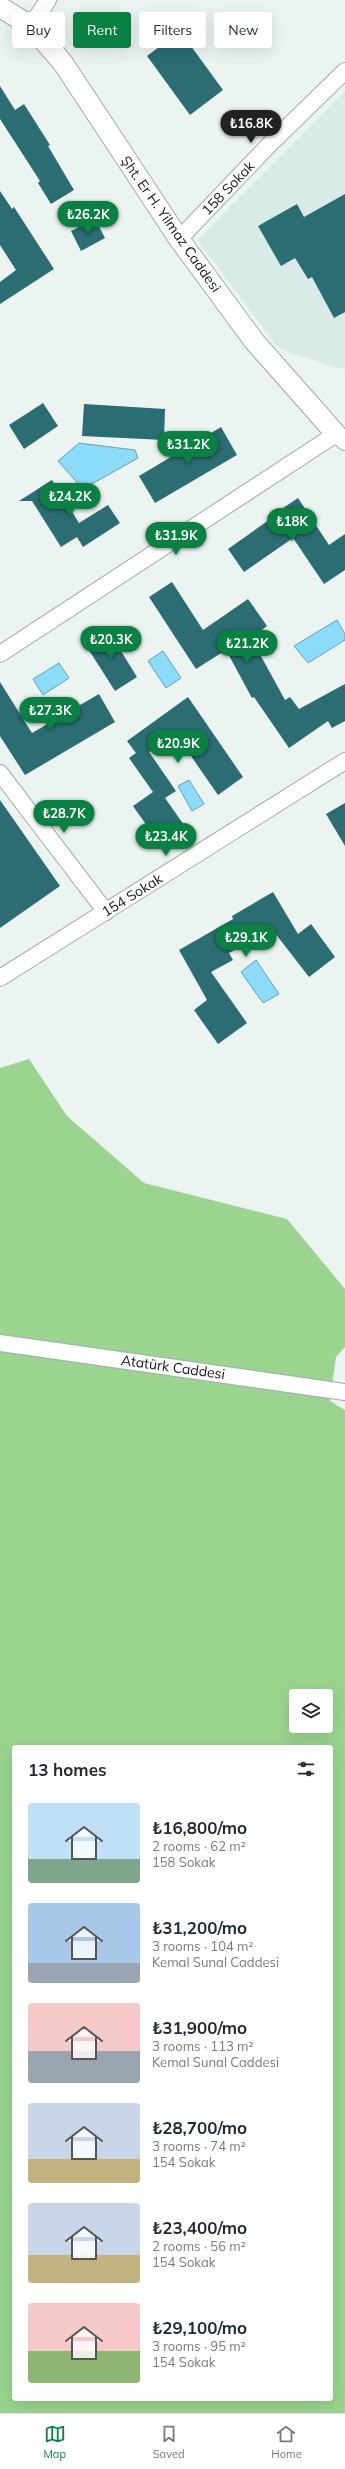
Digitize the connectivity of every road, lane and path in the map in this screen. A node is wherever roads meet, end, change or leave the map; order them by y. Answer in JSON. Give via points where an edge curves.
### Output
{"nodes":[{"id":1,"x":48,"y":0,"type":"edge"},
{"id":2,"x":0,"y":6,"type":"edge"},
{"id":3,"x":40,"y":12,"type":"edge"},
{"id":4,"x":12,"y":14,"type":"edge"},
{"id":5,"x":51,"y":48,"type":"edge"},
{"id":6,"x":345,"y":71,"type":"edge"},
{"id":7,"x":179,"y":239,"type":"junction"},
{"id":8,"x":343,"y":433,"type":"edge"},
{"id":9,"x":0,"y":654,"type":"edge"},
{"id":10,"x":345,"y":762,"type":"edge"},
{"id":11,"x":0,"y":773,"type":"edge"},
{"id":12,"x":106,"y":912,"type":"junction"},
{"id":13,"x":0,"y":978,"type":"edge"},
{"id":14,"x":0,"y":1343,"type":"edge"},
{"id":15,"x":345,"y":1392,"type":"edge"}],
"edges":[{"from":1,"to":3,"type":"street"},
{"from":2,"to":4,"type":"street","name":"Şht. Er H. Yilmaz Caddesi"},
{"from":5,"to":7,"type":"street","name":"Şht. Er H. Yilmaz Caddesi","via":[[63,62]]},
{"from":6,"to":7,"type":"street","name":"158 Sokak"},
{"from":7,"to":8,"type":"street","name":"Şht. Er H. Yilmaz Caddesi","via":[[254,341]]},
{"from":8,"to":9,"type":"street"},
{"from":10,"to":12,"type":"street","name":"154 Sokak"},
{"from":11,"to":12,"type":"street"},
{"from":12,"to":13,"type":"street","name":"154 Sokak"},
{"from":14,"to":15,"type":"street","name":"Atatürk Caddesi"}]}
